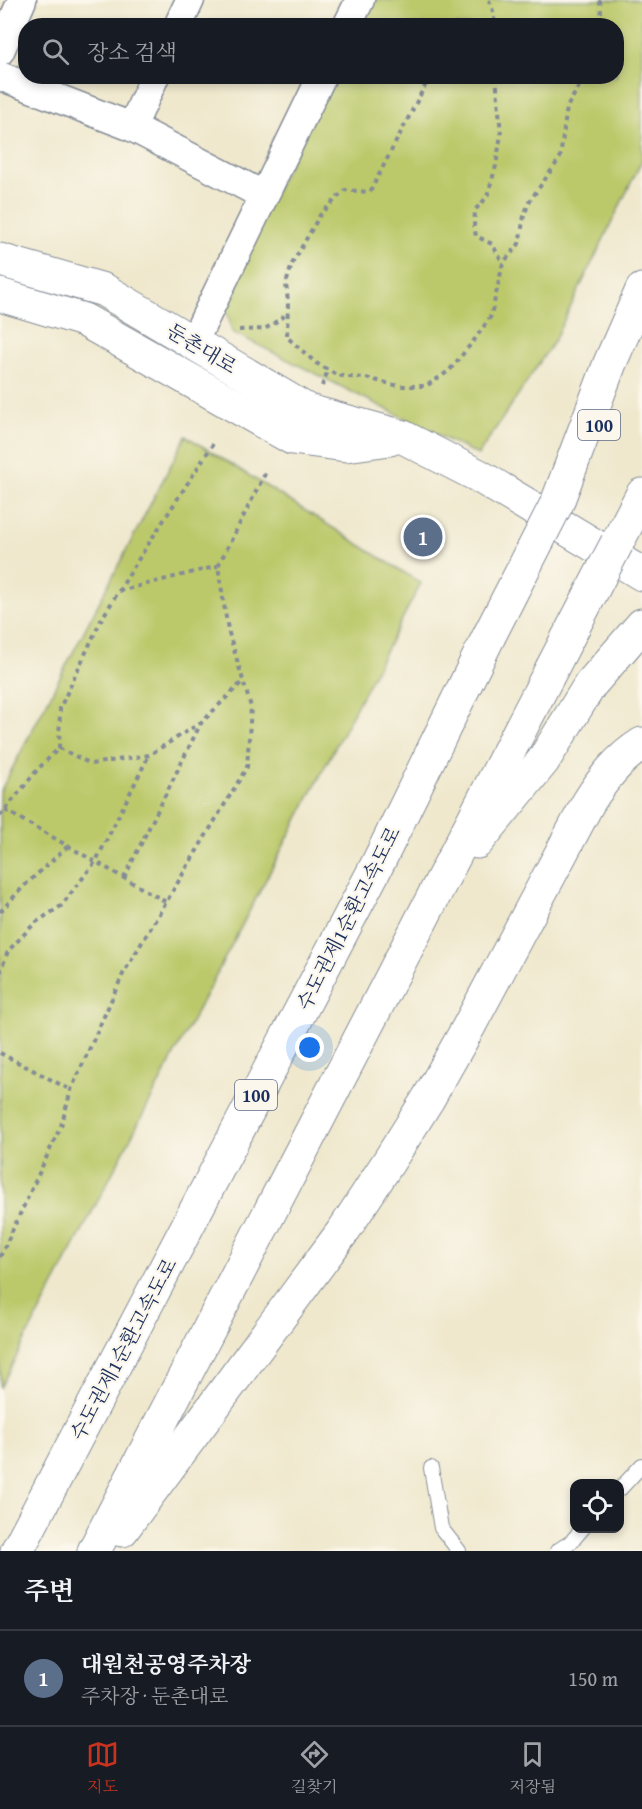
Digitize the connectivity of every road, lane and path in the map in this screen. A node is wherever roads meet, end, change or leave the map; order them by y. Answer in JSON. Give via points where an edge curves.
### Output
{"nodes":[{"id":1,"x":22,"y":0,"type":"edge"},
{"id":2,"x":190,"y":0,"type":"edge"},
{"id":3,"x":360,"y":0,"type":"edge"},
{"id":4,"x":489,"y":0,"type":"edge"},
{"id":5,"x":600,"y":0,"type":"edge"},
{"id":6,"x":182,"y":18,"type":"edge"},
{"id":7,"x":351,"y":18,"type":"edge"},
{"id":8,"x":494,"y":18,"type":"edge"},
{"id":9,"x":601,"y":18,"type":"edge"},
{"id":10,"x":0,"y":51,"type":"edge"},
{"id":11,"x":0,"y":76,"type":"edge"},
{"id":12,"x":18,"y":83,"type":"edge"},
{"id":13,"x":21,"y":84,"type":"edge"},
{"id":14,"x":151,"y":84,"type":"edge"},
{"id":15,"x":318,"y":84,"type":"edge"},
{"id":16,"x":426,"y":84,"type":"edge"},
{"id":17,"x":497,"y":84,"type":"edge"},
{"id":18,"x":580,"y":84,"type":"edge"},
{"id":19,"x":132,"y":127,"type":"junction"},
{"id":20,"x":263,"y":195,"type":"junction"},
{"id":21,"x":0,"y":260,"type":"edge"},
{"id":22,"x":503,"y":263,"type":"junction"},
{"id":23,"x":642,"y":290,"type":"edge"},
{"id":24,"x":0,"y":296,"type":"edge"},
{"id":25,"x":287,"y":315,"type":"junction"},
{"id":26,"x":238,"y":330,"type":"dead end"},
{"id":27,"x":193,"y":343,"type":"junction"},
{"id":28,"x":642,"y":347,"type":"edge"},
{"id":29,"x":328,"y":370,"type":"junction"},
{"id":30,"x":321,"y":388,"type":"dead end"},
{"id":31,"x":404,"y":437,"type":"junction"},
{"id":32,"x":213,"y":444,"type":"dead end"},
{"id":33,"x":267,"y":470,"type":"dead end"},
{"id":34,"x":642,"y":495,"type":"edge"},
{"id":35,"x":557,"y":503,"type":"junction"},
{"id":36,"x":218,"y":566,"type":"junction"},
{"id":37,"x":642,"y":574,"type":"edge"},
{"id":38,"x":119,"y":591,"type":"junction"},
{"id":39,"x":642,"y":625,"type":"edge"},
{"id":40,"x":243,"y":681,"type":"junction"},
{"id":41,"x":202,"y":722,"type":"junction"},
{"id":42,"x":642,"y":744,"type":"edge"},
{"id":43,"x":59,"y":747,"type":"junction"},
{"id":44,"x":149,"y":755,"type":"junction"},
{"id":45,"x":5,"y":810,"type":"junction"},
{"id":46,"x":0,"y":816,"type":"edge"},
{"id":47,"x":68,"y":846,"type":"junction"},
{"id":48,"x":96,"y":861,"type":"junction"},
{"id":49,"x":124,"y":878,"type":"junction"},
{"id":50,"x":432,"y":897,"type":"junction"},
{"id":51,"x":166,"y":902,"type":"junction"},
{"id":52,"x":0,"y":912,"type":"edge"},
{"id":53,"x":0,"y":973,"type":"edge"},
{"id":54,"x":0,"y":1053,"type":"edge"},
{"id":55,"x":71,"y":1090,"type":"junction"},
{"id":56,"x":0,"y":1257,"type":"edge"},
{"id":57,"x":642,"y":1465,"type":"edge"},
{"id":58,"x":431,"y":1468,"type":"dead end"},
{"id":59,"x":624,"y":1485,"type":"edge"},
{"id":60,"x":579,"y":1533,"type":"edge"},
{"id":61,"x":17,"y":1551,"type":"edge"},
{"id":62,"x":94,"y":1551,"type":"edge"},
{"id":63,"x":107,"y":1551,"type":"edge"},
{"id":64,"x":459,"y":1551,"type":"edge"},
{"id":65,"x":557,"y":1551,"type":"edge"}],
"edges":[{"from":1,"to":10,"type":"street"},
{"from":2,"to":6,"type":"street"},
{"from":3,"to":7,"type":"street"},
{"from":4,"to":8,"type":"path"},
{"from":5,"to":9,"type":"path"},
{"from":11,"to":12,"type":"street"},
{"from":13,"to":19,"type":"street"},
{"from":14,"to":19,"type":"street"},
{"from":15,"to":20,"type":"street"},
{"from":16,"to":25,"type":"path","via":[[370,192],[345,190],[320,215],[292,264],[286,284]]},
{"from":17,"to":22,"type":"path","via":[[501,134],[496,166],[487,197],[475,210],[474,226],[476,236],[492,244]]},
{"from":18,"to":22,"type":"path","via":[[567,107],[560,158],[529,202],[519,244]]},
{"from":19,"to":20,"type":"street"},
{"from":20,"to":27,"type":"street"},
{"from":21,"to":27,"type":"main road","name":"둔촌대로","via":[[104,290]]},
{"from":22,"to":29,"type":"path","via":[[491,316],[449,371],[426,386],[399,386]]},
{"from":23,"to":35,"type":"main road"},
{"from":24,"to":31,"type":"main road","name":"둔촌대로","via":[[84,320],[292,438],[346,445]]},
{"from":25,"to":26,"type":"path","via":[[265,329]]},
{"from":25,"to":29,"type":"path","via":[[287,337]]},
{"from":27,"to":31,"type":"main road","name":"둔촌대로","via":[[308,411]]},
{"from":28,"to":35,"type":"main road","name":"수도권제1순환고속도로","number":"100"},
{"from":29,"to":30,"type":"path"},
{"from":31,"to":37,"type":"main road","name":"둔촌대로","via":[[479,476]]},
{"from":32,"to":38,"type":"path"},
{"from":33,"to":36,"type":"path"},
{"from":34,"to":50,"type":"main road","bridge":true},
{"from":35,"to":61,"type":"main road","name":"수도권제1순환고속도로","number":"100","bridge":true,"via":[[376,867]]},
{"from":36,"to":38,"type":"path"},
{"from":36,"to":40,"type":"path","via":[[228,630]]},
{"from":38,"to":43,"type":"path","via":[[101,620],[60,708]]},
{"from":39,"to":50,"type":"main road","via":[[590,685],[543,761]]},
{"from":40,"to":41,"type":"path"},
{"from":40,"to":51,"type":"path","via":[[251,707],[247,767]]},
{"from":41,"to":44,"type":"path"},
{"from":41,"to":49,"type":"path"},
{"from":42,"to":63,"type":"main road","via":[[620,760],[592,796],[434,1089],[344,1230]]},
{"from":43,"to":44,"type":"path","via":[[91,764]]},
{"from":43,"to":45,"type":"path"},
{"from":44,"to":48,"type":"path"},
{"from":45,"to":46,"type":"path"},
{"from":45,"to":47,"type":"path"},
{"from":47,"to":48,"type":"path"},
{"from":47,"to":52,"type":"path"},
{"from":48,"to":49,"type":"path"},
{"from":48,"to":53,"type":"path","via":[[61,906],[35,923],[8,951]]},
{"from":49,"to":51,"type":"path"},
{"from":50,"to":62,"type":"main road"},
{"from":51,"to":55,"type":"path","via":[[123,974]]},
{"from":54,"to":55,"type":"path"},
{"from":55,"to":56,"type":"path","via":[[61,1126]]},
{"from":57,"to":59,"type":"lane"},
{"from":58,"to":64,"type":"lane","via":[[441,1528]]},
{"from":60,"to":65,"type":"lane"}]}
